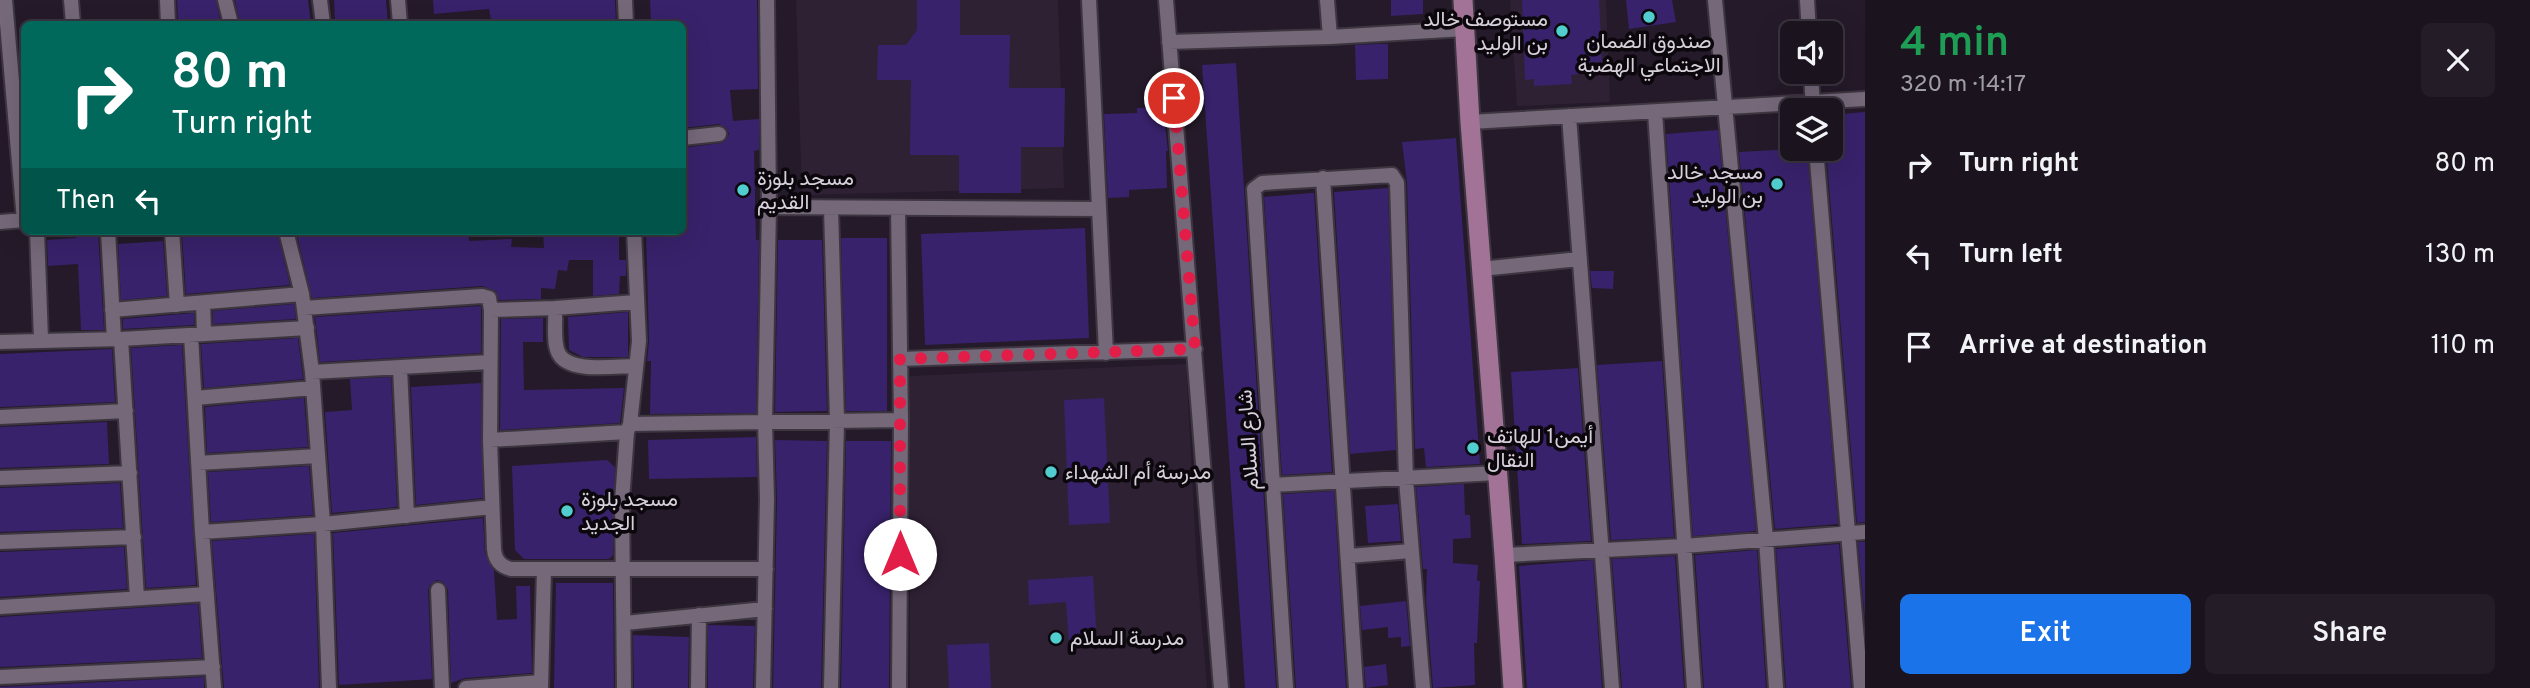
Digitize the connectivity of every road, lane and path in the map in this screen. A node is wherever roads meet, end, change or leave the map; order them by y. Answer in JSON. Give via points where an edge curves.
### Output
{"nodes":[{"id":1,"x":5,"y":0,"type":"edge"},
{"id":2,"x":71,"y":0,"type":"edge"},
{"id":3,"x":167,"y":0,"type":"edge"},
{"id":4,"x":225,"y":0,"type":"edge"},
{"id":5,"x":320,"y":0,"type":"edge"},
{"id":6,"x":398,"y":0,"type":"edge"},
{"id":7,"x":625,"y":0,"type":"edge"},
{"id":8,"x":767,"y":0,"type":"edge"},
{"id":9,"x":1089,"y":0,"type":"edge"},
{"id":10,"x":1166,"y":0,"type":"edge"},
{"id":11,"x":1327,"y":0,"type":"edge"},
{"id":12,"x":1463,"y":0,"type":"edge"},
{"id":13,"x":1714,"y":0,"type":"edge"},
{"id":14,"x":1807,"y":0,"type":"edge"},
{"id":15,"x":73,"y":21,"type":"edge"},
{"id":16,"x":168,"y":21,"type":"edge"},
{"id":17,"x":230,"y":21,"type":"edge"},
{"id":18,"x":323,"y":21,"type":"edge"},
{"id":19,"x":400,"y":21,"type":"edge"},
{"id":20,"x":626,"y":21,"type":"edge"},
{"id":21,"x":1808,"y":21,"type":"edge"},
{"id":22,"x":1465,"y":29,"type":"junction"},
{"id":23,"x":1330,"y":37,"type":"junction"},
{"id":24,"x":1169,"y":42,"type":"junction"},
{"id":25,"x":1865,"y":99,"type":"edge"},
{"id":26,"x":1843,"y":102,"type":"edge"},
{"id":27,"x":1780,"y":107,"type":"edge"},
{"id":28,"x":1724,"y":108,"type":"junction"},
{"id":29,"x":1655,"y":112,"type":"junction"},
{"id":30,"x":1569,"y":116,"type":"junction"},
{"id":31,"x":1470,"y":122,"type":"junction"},
{"id":32,"x":719,"y":134,"type":"dead end"},
{"id":33,"x":686,"y":138,"type":"edge"},
{"id":34,"x":21,"y":140,"type":"edge"},
{"id":35,"x":1817,"y":161,"type":"edge"},
{"id":36,"x":1323,"y":178,"type":"junction"},
{"id":37,"x":769,"y":207,"type":"junction"},
{"id":38,"x":831,"y":208,"type":"junction"},
{"id":39,"x":898,"y":208,"type":"junction"},
{"id":40,"x":1099,"y":209,"type":"junction"},
{"id":41,"x":21,"y":220,"type":"edge"},
{"id":42,"x":0,"y":222,"type":"edge"},
{"id":43,"x":37,"y":235,"type":"edge"},
{"id":44,"x":108,"y":235,"type":"edge"},
{"id":45,"x":172,"y":235,"type":"edge"},
{"id":46,"x":287,"y":235,"type":"edge"},
{"id":47,"x":634,"y":235,"type":"edge"},
{"id":48,"x":1579,"y":259,"type":"junction"},
{"id":49,"x":1481,"y":269,"type":"junction"},
{"id":50,"x":303,"y":301,"type":"junction"},
{"id":51,"x":637,"y":302,"type":"junction"},
{"id":52,"x":203,"y":303,"type":"junction"},
{"id":53,"x":177,"y":305,"type":"junction"},
{"id":54,"x":555,"y":308,"type":"junction"},
{"id":55,"x":112,"y":310,"type":"junction"},
{"id":56,"x":491,"y":310,"type":"junction"},
{"id":57,"x":307,"y":328,"type":"junction"},
{"id":58,"x":197,"y":335,"type":"junction"},
{"id":59,"x":118,"y":339,"type":"junction"},
{"id":60,"x":41,"y":340,"type":"junction"},
{"id":61,"x":0,"y":342,"type":"edge"},
{"id":62,"x":1195,"y":349,"type":"junction"},
{"id":63,"x":1106,"y":353,"type":"junction"},
{"id":64,"x":900,"y":359,"type":"junction"},
{"id":65,"x":490,"y":362,"type":"junction"},
{"id":66,"x":635,"y":366,"type":"junction"},
{"id":67,"x":400,"y":368,"type":"junction"},
{"id":68,"x":312,"y":372,"type":"junction"},
{"id":69,"x":313,"y":388,"type":"junction"},
{"id":70,"x":195,"y":398,"type":"junction"},
{"id":71,"x":126,"y":411,"type":"junction"},
{"id":72,"x":0,"y":417,"type":"edge"},
{"id":73,"x":836,"y":420,"type":"junction"},
{"id":74,"x":901,"y":420,"type":"junction"},
{"id":75,"x":765,"y":421,"type":"junction"},
{"id":76,"x":629,"y":428,"type":"junction"},
{"id":77,"x":490,"y":440,"type":"junction"},
{"id":78,"x":318,"y":456,"type":"junction"},
{"id":79,"x":198,"y":463,"type":"junction"},
{"id":80,"x":1497,"y":472,"type":"junction"},
{"id":81,"x":130,"y":473,"type":"junction"},
{"id":82,"x":0,"y":478,"type":"edge"},
{"id":83,"x":1406,"y":479,"type":"junction"},
{"id":84,"x":1344,"y":482,"type":"junction"},
{"id":85,"x":1272,"y":485,"type":"junction"},
{"id":86,"x":492,"y":507,"type":"junction"},
{"id":87,"x":407,"y":516,"type":"junction"},
{"id":88,"x":323,"y":524,"type":"junction"},
{"id":89,"x":201,"y":532,"type":"junction"},
{"id":90,"x":1865,"y":532,"type":"edge"},
{"id":91,"x":1850,"y":533,"type":"junction"},
{"id":92,"x":134,"y":537,"type":"junction"},
{"id":93,"x":1766,"y":539,"type":"junction"},
{"id":94,"x":0,"y":542,"type":"edge"},
{"id":95,"x":1684,"y":546,"type":"junction"},
{"id":96,"x":1602,"y":550,"type":"junction"},
{"id":97,"x":1411,"y":551,"type":"junction"},
{"id":98,"x":1504,"y":555,"type":"junction"},
{"id":99,"x":1349,"y":556,"type":"junction"},
{"id":100,"x":544,"y":569,"type":"junction"},
{"id":101,"x":622,"y":569,"type":"junction"},
{"id":102,"x":765,"y":569,"type":"junction"},
{"id":103,"x":438,"y":590,"type":"dead end"},
{"id":104,"x":207,"y":594,"type":"junction"},
{"id":105,"x":137,"y":598,"type":"junction"},
{"id":106,"x":0,"y":607,"type":"edge"},
{"id":107,"x":765,"y":609,"type":"junction"},
{"id":108,"x":699,"y":615,"type":"junction"},
{"id":109,"x":625,"y":623,"type":"junction"},
{"id":110,"x":213,"y":667,"type":"junction"},
{"id":111,"x":0,"y":677,"type":"edge"},
{"id":112,"x":541,"y":685,"type":"edge"},
{"id":113,"x":214,"y":688,"type":"edge"},
{"id":114,"x":329,"y":688,"type":"edge"},
{"id":115,"x":442,"y":688,"type":"edge"},
{"id":116,"x":466,"y":688,"type":"edge"},
{"id":117,"x":624,"y":688,"type":"edge"},
{"id":118,"x":698,"y":688,"type":"edge"},
{"id":119,"x":763,"y":688,"type":"edge"},
{"id":120,"x":831,"y":688,"type":"edge"},
{"id":121,"x":899,"y":688,"type":"edge"},
{"id":122,"x":1221,"y":688,"type":"edge"},
{"id":123,"x":1286,"y":688,"type":"edge"},
{"id":124,"x":1356,"y":688,"type":"edge"},
{"id":125,"x":1423,"y":688,"type":"edge"},
{"id":126,"x":1513,"y":688,"type":"edge"},
{"id":127,"x":1612,"y":688,"type":"edge"},
{"id":128,"x":1694,"y":688,"type":"edge"},
{"id":129,"x":1776,"y":688,"type":"edge"},
{"id":130,"x":1861,"y":688,"type":"edge"}],
"edges":[{"from":1,"to":34,"type":"street"},
{"from":2,"to":15,"type":"street"},
{"from":3,"to":16,"type":"street"},
{"from":4,"to":17,"type":"street"},
{"from":5,"to":18,"type":"street"},
{"from":6,"to":19,"type":"street"},
{"from":7,"to":20,"type":"street"},
{"from":8,"to":37,"type":"street"},
{"from":9,"to":40,"type":"street"},
{"from":10,"to":24,"type":"street"},
{"from":11,"to":23,"type":"street"},
{"from":12,"to":22,"type":"main road"},
{"from":13,"to":28,"type":"street"},
{"from":14,"to":21,"type":"street"},
{"from":22,"to":23,"type":"street"},
{"from":22,"to":31,"type":"main road"},
{"from":23,"to":24,"type":"street"},
{"from":24,"to":62,"type":"street"},
{"from":25,"to":26,"type":"street"},
{"from":27,"to":28,"type":"street"},
{"from":28,"to":29,"type":"street"},
{"from":28,"to":93,"type":"street"},
{"from":29,"to":30,"type":"street"},
{"from":29,"to":95,"type":"street"},
{"from":30,"to":31,"type":"street"},
{"from":30,"to":48,"type":"street"},
{"from":31,"to":49,"type":"main road"},
{"from":32,"to":33,"type":"street"},
{"from":35,"to":91,"type":"street"},
{"from":36,"to":83,"type":"street","via":[[1392,175],[1397,183]]},
{"from":36,"to":84,"type":"street"},
{"from":36,"to":85,"type":"street","name":"شارع السلام","via":[[1262,183],[1254,189]]},
{"from":37,"to":38,"type":"street"},
{"from":37,"to":75,"type":"street"},
{"from":38,"to":39,"type":"street"},
{"from":38,"to":73,"type":"street"},
{"from":39,"to":40,"type":"street"},
{"from":39,"to":64,"type":"street"},
{"from":40,"to":63,"type":"street"},
{"from":41,"to":42,"type":"street"},
{"from":43,"to":60,"type":"street"},
{"from":44,"to":55,"type":"street"},
{"from":45,"to":53,"type":"street"},
{"from":46,"to":50,"type":"street"},
{"from":47,"to":51,"type":"street"},
{"from":48,"to":49,"type":"street"},
{"from":48,"to":96,"type":"street"},
{"from":49,"to":80,"type":"main road"},
{"from":50,"to":52,"type":"street"},
{"from":50,"to":56,"type":"street","via":[[482,296],[489,298]]},
{"from":50,"to":57,"type":"street"},
{"from":51,"to":54,"type":"street"},
{"from":51,"to":66,"type":"street"},
{"from":52,"to":53,"type":"street"},
{"from":52,"to":58,"type":"street"},
{"from":53,"to":55,"type":"street"},
{"from":54,"to":56,"type":"street"},
{"from":54,"to":66,"type":"street","via":[[557,351],[564,362],[577,367]]},
{"from":55,"to":59,"type":"street"},
{"from":56,"to":65,"type":"street"},
{"from":57,"to":58,"type":"street"},
{"from":57,"to":68,"type":"street"},
{"from":58,"to":59,"type":"street"},
{"from":58,"to":70,"type":"street"},
{"from":59,"to":60,"type":"street"},
{"from":59,"to":71,"type":"street"},
{"from":60,"to":61,"type":"street"},
{"from":62,"to":63,"type":"street"},
{"from":62,"to":122,"type":"street"},
{"from":63,"to":64,"type":"street"},
{"from":64,"to":74,"type":"street"},
{"from":65,"to":67,"type":"street"},
{"from":65,"to":77,"type":"street"},
{"from":66,"to":76,"type":"street"},
{"from":67,"to":68,"type":"street"},
{"from":67,"to":87,"type":"street"},
{"from":68,"to":69,"type":"street"},
{"from":69,"to":70,"type":"street"},
{"from":69,"to":78,"type":"street"},
{"from":70,"to":79,"type":"street"},
{"from":71,"to":72,"type":"street"},
{"from":71,"to":81,"type":"street"},
{"from":73,"to":74,"type":"street"},
{"from":73,"to":75,"type":"street"},
{"from":73,"to":120,"type":"street"},
{"from":74,"to":121,"type":"street"},
{"from":75,"to":76,"type":"street"},
{"from":75,"to":102,"type":"street"},
{"from":76,"to":77,"type":"street"},
{"from":76,"to":101,"type":"street"},
{"from":77,"to":86,"type":"street"},
{"from":78,"to":79,"type":"street"},
{"from":78,"to":88,"type":"street"},
{"from":79,"to":89,"type":"street"},
{"from":80,"to":83,"type":"street"},
{"from":80,"to":98,"type":"main road"},
{"from":81,"to":82,"type":"street"},
{"from":81,"to":92,"type":"street"},
{"from":83,"to":84,"type":"street"},
{"from":83,"to":97,"type":"street"},
{"from":84,"to":85,"type":"street"},
{"from":84,"to":99,"type":"street"},
{"from":85,"to":123,"type":"street","name":"شارع السلام"},
{"from":86,"to":87,"type":"street"},
{"from":86,"to":100,"type":"street","via":[[499,563],[511,569]]},
{"from":87,"to":88,"type":"street"},
{"from":88,"to":89,"type":"street"},
{"from":88,"to":114,"type":"street"},
{"from":89,"to":104,"type":"street"},
{"from":90,"to":91,"type":"street"},
{"from":91,"to":93,"type":"street"},
{"from":91,"to":130,"type":"street"},
{"from":92,"to":94,"type":"street"},
{"from":92,"to":105,"type":"street"},
{"from":93,"to":95,"type":"street"},
{"from":93,"to":129,"type":"street"},
{"from":95,"to":96,"type":"street"},
{"from":95,"to":128,"type":"street"},
{"from":96,"to":98,"type":"street"},
{"from":96,"to":127,"type":"street"},
{"from":97,"to":99,"type":"street"},
{"from":97,"to":125,"type":"street"},
{"from":98,"to":126,"type":"main road"},
{"from":99,"to":124,"type":"street"},
{"from":100,"to":101,"type":"street"},
{"from":100,"to":112,"type":"street"},
{"from":101,"to":102,"type":"street"},
{"from":101,"to":109,"type":"street"},
{"from":102,"to":107,"type":"street"},
{"from":103,"to":115,"type":"street"},
{"from":104,"to":105,"type":"street"},
{"from":104,"to":110,"type":"street"},
{"from":105,"to":106,"type":"street"},
{"from":107,"to":108,"type":"street"},
{"from":107,"to":119,"type":"street"},
{"from":108,"to":109,"type":"street"},
{"from":108,"to":118,"type":"street"},
{"from":109,"to":117,"type":"street"},
{"from":110,"to":111,"type":"street"},
{"from":110,"to":113,"type":"street"},
{"from":112,"to":116,"type":"street"}]}
